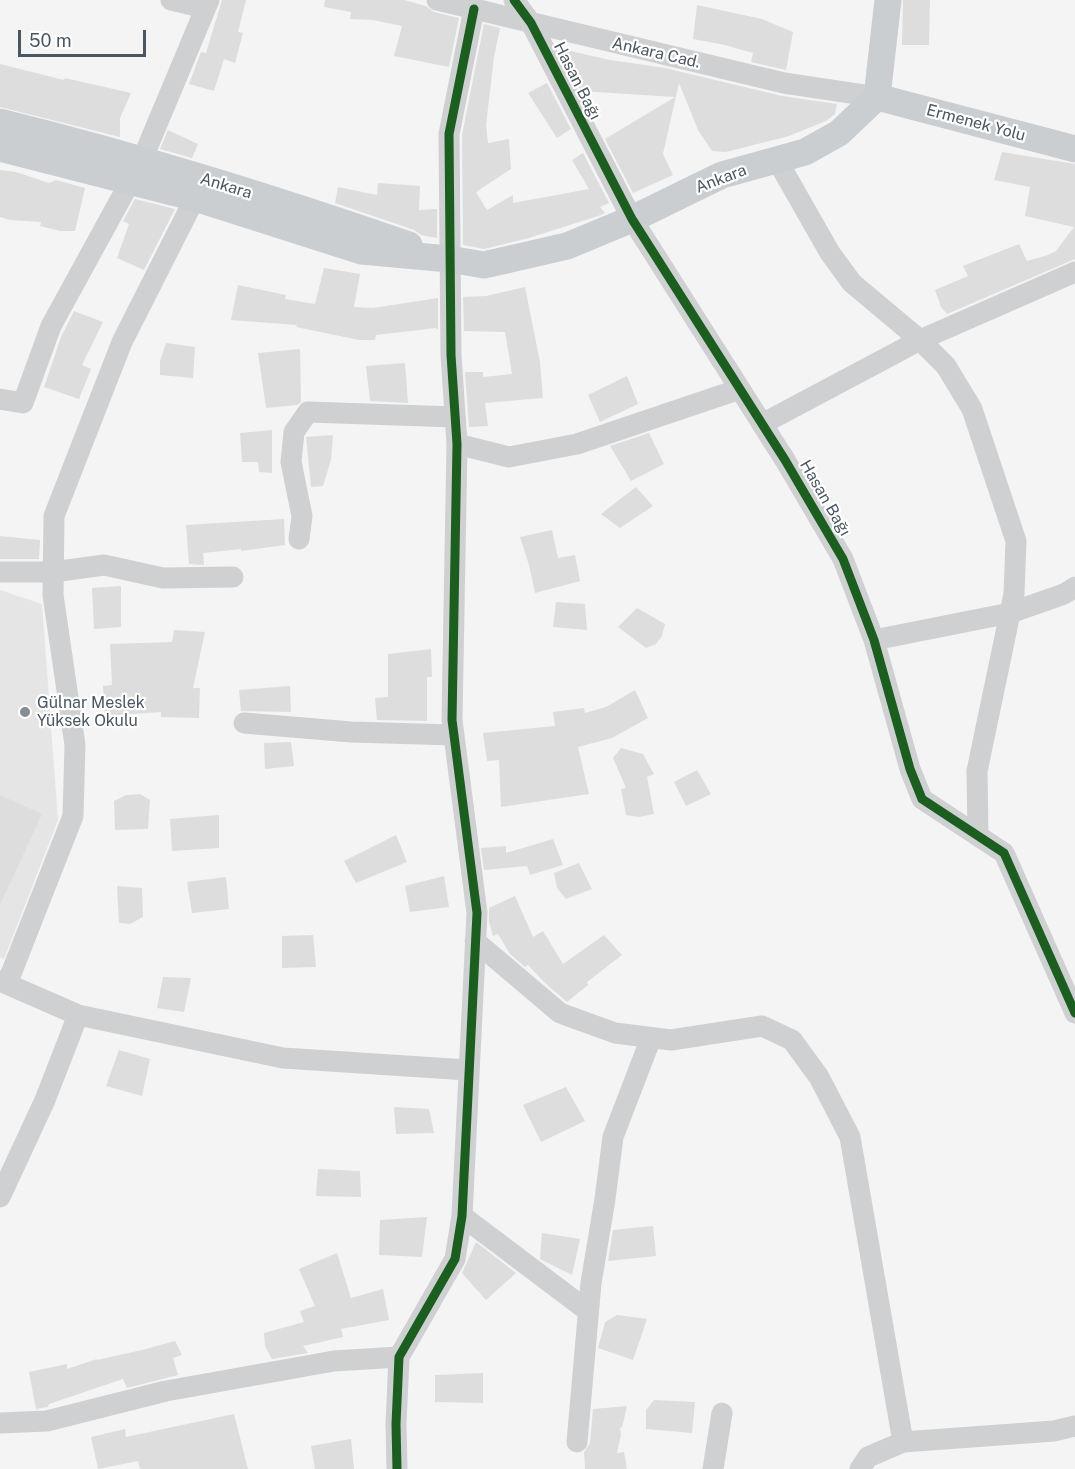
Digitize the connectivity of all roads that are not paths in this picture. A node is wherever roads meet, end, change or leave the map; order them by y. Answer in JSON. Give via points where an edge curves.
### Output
{"nodes":[{"id":1,"x":171,"y":0,"type":"edge"},
{"id":2,"x":437,"y":0,"type":"edge"},
{"id":3,"x":514,"y":0,"type":"edge"},
{"id":4,"x":888,"y":0,"type":"edge"},
{"id":5,"x":207,"y":4,"type":"edge"},
{"id":6,"x":474,"y":9,"type":"junction"},
{"id":7,"x":531,"y":23,"type":"junction"},
{"id":8,"x":878,"y":97,"type":"junction"},
{"id":9,"x":0,"y":122,"type":"edge"},
{"id":10,"x":0,"y":147,"type":"edge"},
{"id":11,"x":1075,"y":149,"type":"edge"},
{"id":12,"x":777,"y":160,"type":"junction"},
{"id":13,"x":136,"y":170,"type":"junction"},
{"id":14,"x":202,"y":189,"type":"junction"},
{"id":15,"x":632,"y":219,"type":"junction"},
{"id":16,"x":449,"y":259,"type":"junction"},
{"id":17,"x":1075,"y":272,"type":"edge"},
{"id":18,"x":920,"y":340,"type":"junction"},
{"id":19,"x":740,"y":388,"type":"junction"},
{"id":20,"x":0,"y":399,"type":"edge"},
{"id":21,"x":455,"y":417,"type":"junction"},
{"id":22,"x":762,"y":423,"type":"junction"},
{"id":23,"x":457,"y":444,"type":"junction"},
{"id":24,"x":299,"y":539,"type":"dead end"},
{"id":25,"x":0,"y":572,"type":"edge"},
{"id":26,"x":53,"y":572,"type":"junction"},
{"id":27,"x":233,"y":577,"type":"dead end"},
{"id":28,"x":1075,"y":587,"type":"edge"},
{"id":29,"x":1010,"y":613,"type":"junction"},
{"id":30,"x":874,"y":640,"type":"junction"},
{"id":31,"x":244,"y":723,"type":"dead end"},
{"id":32,"x":454,"y":735,"type":"junction"},
{"id":33,"x":978,"y":836,"type":"junction"},
{"id":34,"x":475,"y":941,"type":"junction"},
{"id":35,"x":3,"y":982,"type":"edge"},
{"id":36,"x":1075,"y":1013,"type":"edge"},
{"id":37,"x":78,"y":1016,"type":"junction"},
{"id":38,"x":651,"y":1038,"type":"junction"},
{"id":39,"x":468,"y":1070,"type":"junction"},
{"id":40,"x":0,"y":1197,"type":"edge"},
{"id":41,"x":462,"y":1216,"type":"junction"},
{"id":42,"x":588,"y":1311,"type":"junction"},
{"id":43,"x":399,"y":1357,"type":"junction"},
{"id":44,"x":722,"y":1413,"type":"dead end"},
{"id":45,"x":0,"y":1422,"type":"edge"},
{"id":46,"x":1075,"y":1426,"type":"edge"},
{"id":47,"x":577,"y":1442,"type":"dead end"},
{"id":48,"x":903,"y":1442,"type":"junction"},
{"id":49,"x":397,"y":1469,"type":"edge"},
{"id":50,"x":713,"y":1469,"type":"edge"},
{"id":51,"x":860,"y":1469,"type":"edge"}],
"edges":[{"from":1,"to":5,"type":"street"},
{"from":2,"to":6,"type":"street","name":"Ankara Cad."},
{"from":3,"to":7,"type":"street","name":"Hasan Bağı"},
{"from":4,"to":8,"type":"main road"},
{"from":5,"to":13,"type":"street"},
{"from":6,"to":7,"type":"street","name":"Ankara Cad."},
{"from":6,"to":16,"type":"street","via":[[449,134]]},
{"from":7,"to":8,"type":"street","name":"Ankara Cad.","via":[[784,83]]},
{"from":7,"to":15,"type":"street","name":"Hasan Bağı"},
{"from":8,"to":11,"type":"main road","name":"Ermenek Yolu"},
{"from":8,"to":12,"type":"main road","name":"Ankara","via":[[839,133],[805,152]]},
{"from":9,"to":13,"type":"main road","name":"Ankara","via":[[105,148]]},
{"from":10,"to":13,"type":"main road","name":"Ankara"},
{"from":12,"to":15,"type":"main road","name":"Ankara","via":[[722,175]]},
{"from":12,"to":18,"type":"street","via":[[852,283]]},
{"from":13,"to":14,"type":"main road","name":"Ankara"},
{"from":13,"to":20,"type":"street","via":[[51,326],[23,403]]},
{"from":14,"to":16,"type":"main road","name":"Ankara","via":[[361,250]]},
{"from":14,"to":26,"type":"street","via":[[122,342],[54,516]]},
{"from":15,"to":16,"type":"main road","name":"Ankara","via":[[567,246],[484,265]]},
{"from":15,"to":19,"type":"street","name":"Hasan Bağı"},
{"from":16,"to":21,"type":"street"},
{"from":17,"to":18,"type":"street"},
{"from":18,"to":22,"type":"street"},
{"from":18,"to":29,"type":"street","via":[[946,366],[972,409],[1016,541]]},
{"from":19,"to":22,"type":"street","name":"Hasan Bağı"},
{"from":19,"to":23,"type":"street","via":[[577,444],[509,457]]},
{"from":21,"to":23,"type":"street"},
{"from":21,"to":24,"type":"street","via":[[308,412],[294,432],[291,462],[302,516]]},
{"from":22,"to":30,"type":"street","name":"Hasan Bağı","via":[[843,559]]},
{"from":23,"to":32,"type":"street"},
{"from":25,"to":26,"type":"street"},
{"from":26,"to":27,"type":"street","via":[[104,565],[163,578]]},
{"from":26,"to":35,"type":"street","via":[[75,745],[73,816]]},
{"from":28,"to":29,"type":"street"},
{"from":29,"to":30,"type":"street"},
{"from":29,"to":33,"type":"street","via":[[977,771]]},
{"from":30,"to":33,"type":"street","name":"Hasan Bağı","via":[[922,799]]},
{"from":31,"to":32,"type":"street"},
{"from":32,"to":34,"type":"street","via":[[477,913]]},
{"from":33,"to":36,"type":"street","name":"Hasan Bağı","via":[[1004,854]]},
{"from":34,"to":38,"type":"street","via":[[560,1013],[615,1033]]},
{"from":34,"to":39,"type":"street"},
{"from":35,"to":37,"type":"street"},
{"from":37,"to":39,"type":"street","via":[[283,1058]]},
{"from":37,"to":40,"type":"street"},
{"from":38,"to":42,"type":"street","via":[[613,1137]]},
{"from":38,"to":48,"type":"street","via":[[671,1040],[762,1026],[792,1040],[819,1077],[850,1137]]},
{"from":39,"to":41,"type":"street"},
{"from":41,"to":42,"type":"street"},
{"from":41,"to":43,"type":"street","via":[[455,1258]]},
{"from":42,"to":47,"type":"street"},
{"from":43,"to":45,"type":"street","via":[[334,1360],[166,1391],[46,1420]]},
{"from":43,"to":49,"type":"street"},
{"from":44,"to":50,"type":"street"},
{"from":46,"to":48,"type":"street","via":[[1054,1431]]},
{"from":48,"to":51,"type":"street","via":[[868,1457]]}]}
